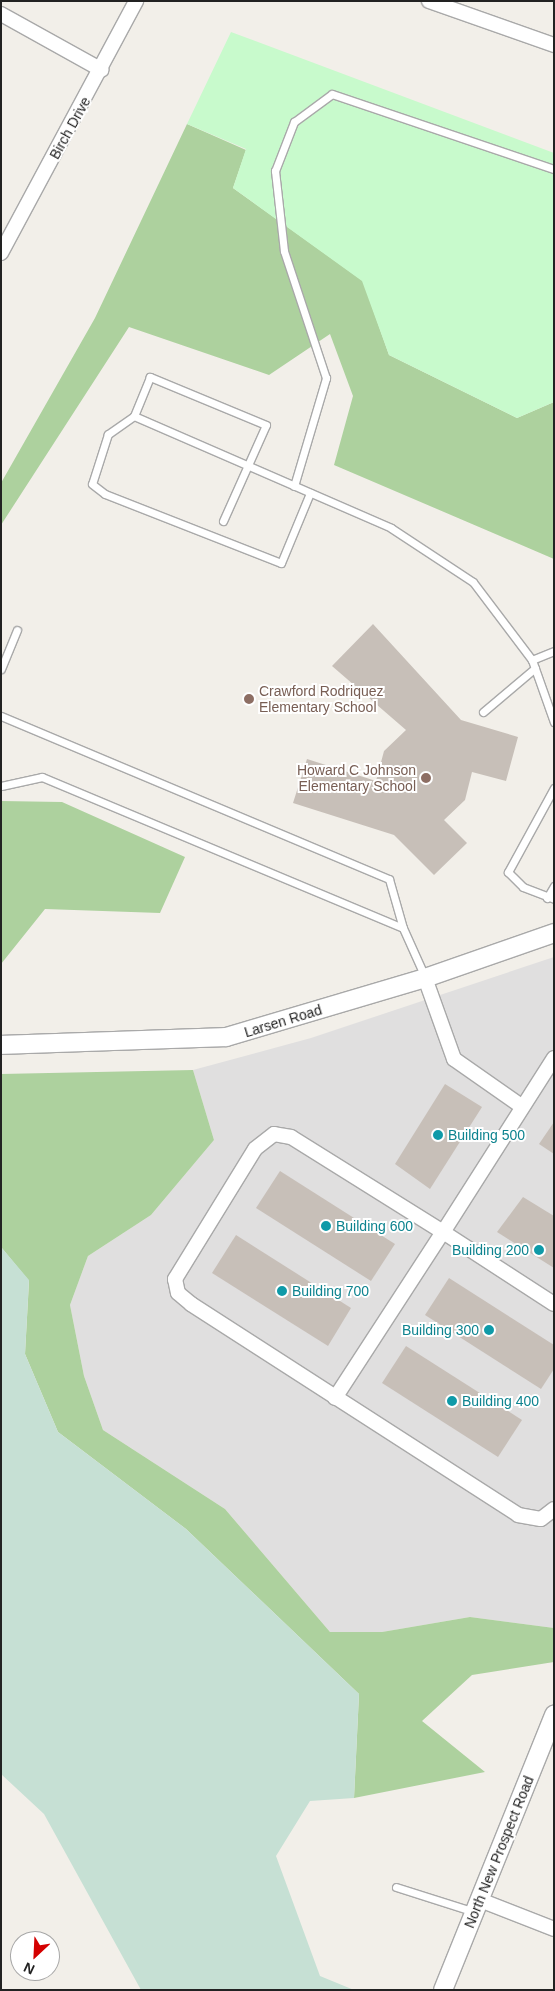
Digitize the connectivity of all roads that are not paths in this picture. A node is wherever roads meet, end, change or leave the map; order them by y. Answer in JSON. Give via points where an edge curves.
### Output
{"nodes":[{"id":1,"x":136,"y":1,"type":"edge"},
{"id":2,"x":429,"y":1,"type":"edge"},
{"id":3,"x":1,"y":14,"type":"edge"},
{"id":4,"x":554,"y":45,"type":"edge"},
{"id":5,"x":102,"y":70,"type":"junction"},
{"id":6,"x":554,"y":169,"type":"edge"},
{"id":7,"x":1,"y":253,"type":"edge"},
{"id":8,"x":134,"y":416,"type":"junction"},
{"id":9,"x":248,"y":466,"type":"junction"},
{"id":10,"x":294,"y":486,"type":"junction"},
{"id":11,"x":310,"y":493,"type":"junction"},
{"id":12,"x":223,"y":521,"type":"dead end"},
{"id":13,"x":17,"y":630,"type":"dead end"},
{"id":14,"x":554,"y":651,"type":"edge"},
{"id":15,"x":532,"y":660,"type":"junction"},
{"id":16,"x":535,"y":668,"type":"junction"},
{"id":17,"x":1,"y":669,"type":"edge"},
{"id":18,"x":483,"y":712,"type":"dead end"},
{"id":19,"x":1,"y":716,"type":"edge"},
{"id":20,"x":554,"y":722,"type":"edge"},
{"id":21,"x":1,"y":786,"type":"edge"},
{"id":22,"x":554,"y":788,"type":"edge"},
{"id":23,"x":554,"y":886,"type":"edge"},
{"id":24,"x":550,"y":899,"type":"edge"},
{"id":25,"x":403,"y":928,"type":"junction"},
{"id":26,"x":554,"y":933,"type":"edge"},
{"id":27,"x":425,"y":978,"type":"junction"},
{"id":28,"x":1,"y":1045,"type":"edge"},
{"id":29,"x":554,"y":1058,"type":"edge"},
{"id":30,"x":522,"y":1106,"type":"junction"},
{"id":31,"x":443,"y":1232,"type":"junction"},
{"id":32,"x":554,"y":1304,"type":"edge"},
{"id":33,"x":335,"y":1398,"type":"junction"},
{"id":34,"x":554,"y":1509,"type":"edge"},
{"id":35,"x":554,"y":1715,"type":"edge"},
{"id":36,"x":396,"y":1887,"type":"dead end"},
{"id":37,"x":478,"y":1906,"type":"junction"},
{"id":38,"x":554,"y":1929,"type":"edge"},
{"id":39,"x":443,"y":1990,"type":"edge"}],
"edges":[{"from":1,"to":5,"type":"street","name":"Birch Drive"},
{"from":2,"to":4,"type":"street"},
{"from":3,"to":5,"type":"street"},
{"from":5,"to":7,"type":"street","name":"Birch Drive"},
{"from":6,"to":10,"type":"lane","via":[[332,94],[294,122],[275,171],[284,251],[326,378]]},
{"from":8,"to":9,"type":"lane"},
{"from":8,"to":9,"type":"lane","via":[[150,376],[266,425]]},
{"from":8,"to":11,"type":"lane","via":[[108,434],[92,484],[105,494],[281,563]]},
{"from":9,"to":10,"type":"lane"},
{"from":9,"to":12,"type":"lane"},
{"from":10,"to":11,"type":"lane"},
{"from":11,"to":15,"type":"lane","via":[[391,528],[473,582]]},
{"from":13,"to":17,"type":"lane"},
{"from":14,"to":15,"type":"lane"},
{"from":15,"to":16,"type":"lane"},
{"from":16,"to":18,"type":"lane"},
{"from":16,"to":20,"type":"lane"},
{"from":19,"to":25,"type":"lane","via":[[388,879]]},
{"from":21,"to":25,"type":"lane","via":[[42,777]]},
{"from":22,"to":24,"type":"lane","via":[[508,872],[523,887]]},
{"from":23,"to":24,"type":"lane"},
{"from":25,"to":27,"type":"lane"},
{"from":26,"to":27,"type":"street","name":"Larsen Road"},
{"from":27,"to":28,"type":"street","name":"Larsen Road","via":[[226,1037]]},
{"from":27,"to":30,"type":"street","via":[[454,1059]]},
{"from":29,"to":30,"type":"street"},
{"from":30,"to":31,"type":"street"},
{"from":31,"to":32,"type":"street"},
{"from":31,"to":33,"type":"street"},
{"from":31,"to":33,"type":"street","via":[[283,1134],[263,1139],[244,1165],[180,1264],[175,1287],[191,1304]]},
{"from":33,"to":34,"type":"street","via":[[518,1515],[541,1519]]},
{"from":35,"to":37,"type":"street","name":"North New Prospect Road"},
{"from":36,"to":37,"type":"lane"},
{"from":37,"to":38,"type":"street"},
{"from":37,"to":39,"type":"street","name":"North New Prospect Road"}]}
